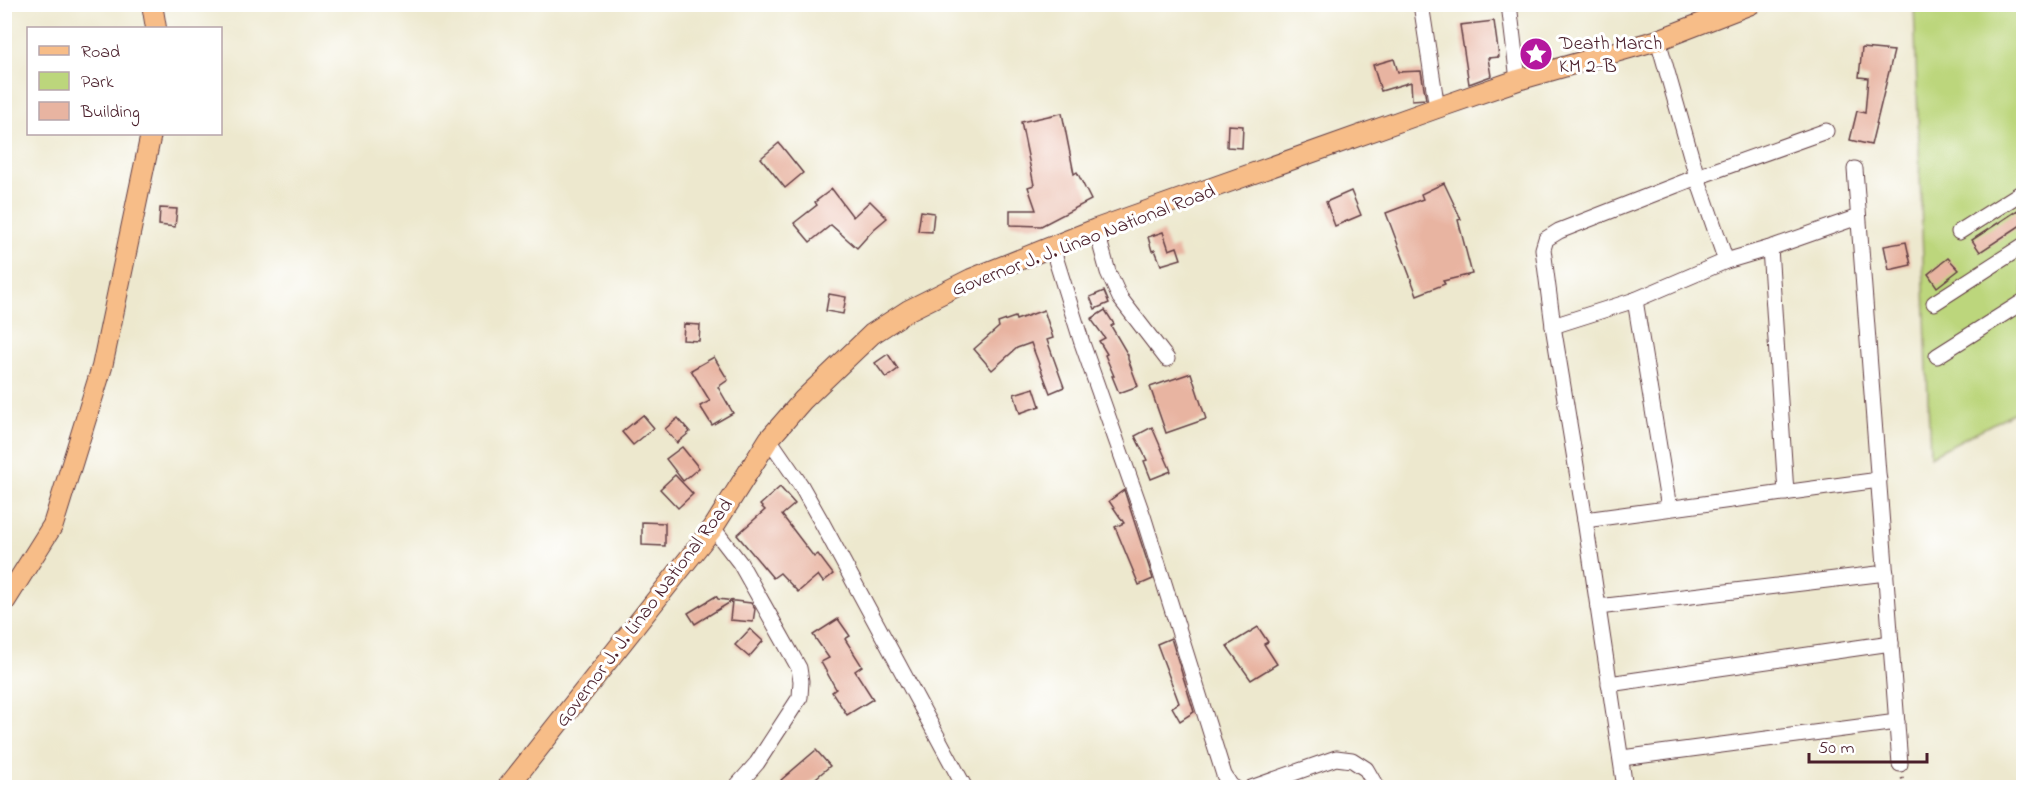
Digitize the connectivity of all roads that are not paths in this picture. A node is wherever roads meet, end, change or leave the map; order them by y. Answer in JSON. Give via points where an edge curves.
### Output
{"nodes":[{"id":1,"x":152,"y":4,"type":"edge"},
{"id":2,"x":1421,"y":4,"type":"edge"},
{"id":3,"x":1509,"y":4,"type":"edge"},
{"id":4,"x":1751,"y":4,"type":"edge"},
{"id":5,"x":156,"y":27,"type":"edge"},
{"id":6,"x":1658,"y":40,"type":"junction"},
{"id":7,"x":1518,"y":80,"type":"junction"},
{"id":8,"x":1437,"y":108,"type":"junction"},
{"id":9,"x":1826,"y":131,"type":"dead end"},
{"id":10,"x":151,"y":135,"type":"edge"},
{"id":11,"x":1855,"y":169,"type":"dead end"},
{"id":12,"x":1697,"y":177,"type":"junction"},
{"id":13,"x":2024,"y":191,"type":"edge"},
{"id":14,"x":1858,"y":217,"type":"junction"},
{"id":15,"x":1096,"y":229,"type":"junction"},
{"id":16,"x":1959,"y":232,"type":"dead end"},
{"id":17,"x":2024,"y":246,"type":"edge"},
{"id":18,"x":1052,"y":247,"type":"junction"},
{"id":19,"x":1770,"y":248,"type":"junction"},
{"id":20,"x":1726,"y":261,"type":"junction"},
{"id":21,"x":1635,"y":300,"type":"junction"},
{"id":22,"x":2024,"y":301,"type":"edge"},
{"id":23,"x":1934,"y":303,"type":"dead end"},
{"id":24,"x":1553,"y":326,"type":"junction"},
{"id":25,"x":1937,"y":356,"type":"dead end"},
{"id":26,"x":1167,"y":359,"type":"dead end"},
{"id":27,"x":769,"y":439,"type":"junction"},
{"id":28,"x":1879,"y":480,"type":"junction"},
{"id":29,"x":1786,"y":493,"type":"junction"},
{"id":30,"x":1669,"y":508,"type":"junction"},
{"id":31,"x":1585,"y":520,"type":"junction"},
{"id":32,"x":713,"y":528,"type":"junction"},
{"id":33,"x":1886,"y":573,"type":"junction"},
{"id":34,"x":4,"y":603,"type":"edge"},
{"id":35,"x":1598,"y":607,"type":"junction"},
{"id":36,"x":1891,"y":643,"type":"junction"},
{"id":37,"x":1609,"y":684,"type":"junction"},
{"id":38,"x":1897,"y":722,"type":"junction"},
{"id":39,"x":1622,"y":758,"type":"junction"},
{"id":40,"x":1900,"y":764,"type":"dead end"},
{"id":41,"x":507,"y":788,"type":"edge"},
{"id":42,"x":735,"y":788,"type":"edge"},
{"id":43,"x":965,"y":788,"type":"edge"},
{"id":44,"x":1235,"y":788,"type":"edge"},
{"id":45,"x":1251,"y":788,"type":"edge"},
{"id":46,"x":1377,"y":788,"type":"edge"},
{"id":47,"x":1625,"y":788,"type":"edge"}],
"edges":[{"from":1,"to":5,"type":"main road"},
{"from":2,"to":8,"type":"street"},
{"from":3,"to":7,"type":"street"},
{"from":4,"to":6,"type":"main road","name":"Governor J. J. Linao National Road"},
{"from":6,"to":7,"type":"main road","name":"Governor J. J. Linao National Road"},
{"from":6,"to":12,"type":"street"},
{"from":7,"to":8,"type":"main road","name":"Governor J. J. Linao National Road"},
{"from":8,"to":15,"type":"main road","name":"Governor J. J. Linao National Road"},
{"from":9,"to":12,"type":"street"},
{"from":10,"to":34,"type":"main road","via":[[102,367],[53,525]]},
{"from":11,"to":14,"type":"street"},
{"from":12,"to":20,"type":"street"},
{"from":12,"to":24,"type":"street","via":[[1546,239],[1543,249]]},
{"from":13,"to":16,"type":"street"},
{"from":14,"to":19,"type":"street"},
{"from":14,"to":28,"type":"street"},
{"from":15,"to":18,"type":"main road","name":"Governor J. J. Linao National Road"},
{"from":15,"to":26,"type":"street","via":[[1120,298]]},
{"from":17,"to":23,"type":"street"},
{"from":18,"to":27,"type":"main road","name":"Governor J. J. Linao National Road","via":[[971,279],[909,310],[872,334],[803,400]]},
{"from":18,"to":44,"type":"street","via":[[1143,516],[1224,775]]},
{"from":19,"to":20,"type":"street"},
{"from":19,"to":29,"type":"street"},
{"from":20,"to":21,"type":"street"},
{"from":21,"to":24,"type":"street"},
{"from":21,"to":30,"type":"street"},
{"from":22,"to":25,"type":"street"},
{"from":24,"to":31,"type":"street"},
{"from":27,"to":32,"type":"main road","name":"Governor J. J. Linao National Road"},
{"from":27,"to":43,"type":"street","via":[[821,521]]},
{"from":28,"to":29,"type":"street"},
{"from":28,"to":33,"type":"street"},
{"from":29,"to":30,"type":"street"},
{"from":30,"to":31,"type":"street"},
{"from":31,"to":35,"type":"street"},
{"from":32,"to":41,"type":"main road","name":"Governor J. J. Linao National Road"},
{"from":32,"to":42,"type":"street","via":[[740,563],[799,668],[801,681],[800,698],[758,763]]},
{"from":33,"to":35,"type":"street"},
{"from":33,"to":36,"type":"street"},
{"from":35,"to":37,"type":"street"},
{"from":36,"to":37,"type":"street"},
{"from":36,"to":38,"type":"street"},
{"from":37,"to":39,"type":"street"},
{"from":38,"to":39,"type":"street"},
{"from":38,"to":40,"type":"street"},
{"from":39,"to":47,"type":"street"},
{"from":45,"to":46,"type":"street","via":[[1336,758],[1352,760],[1366,769]]}]}
